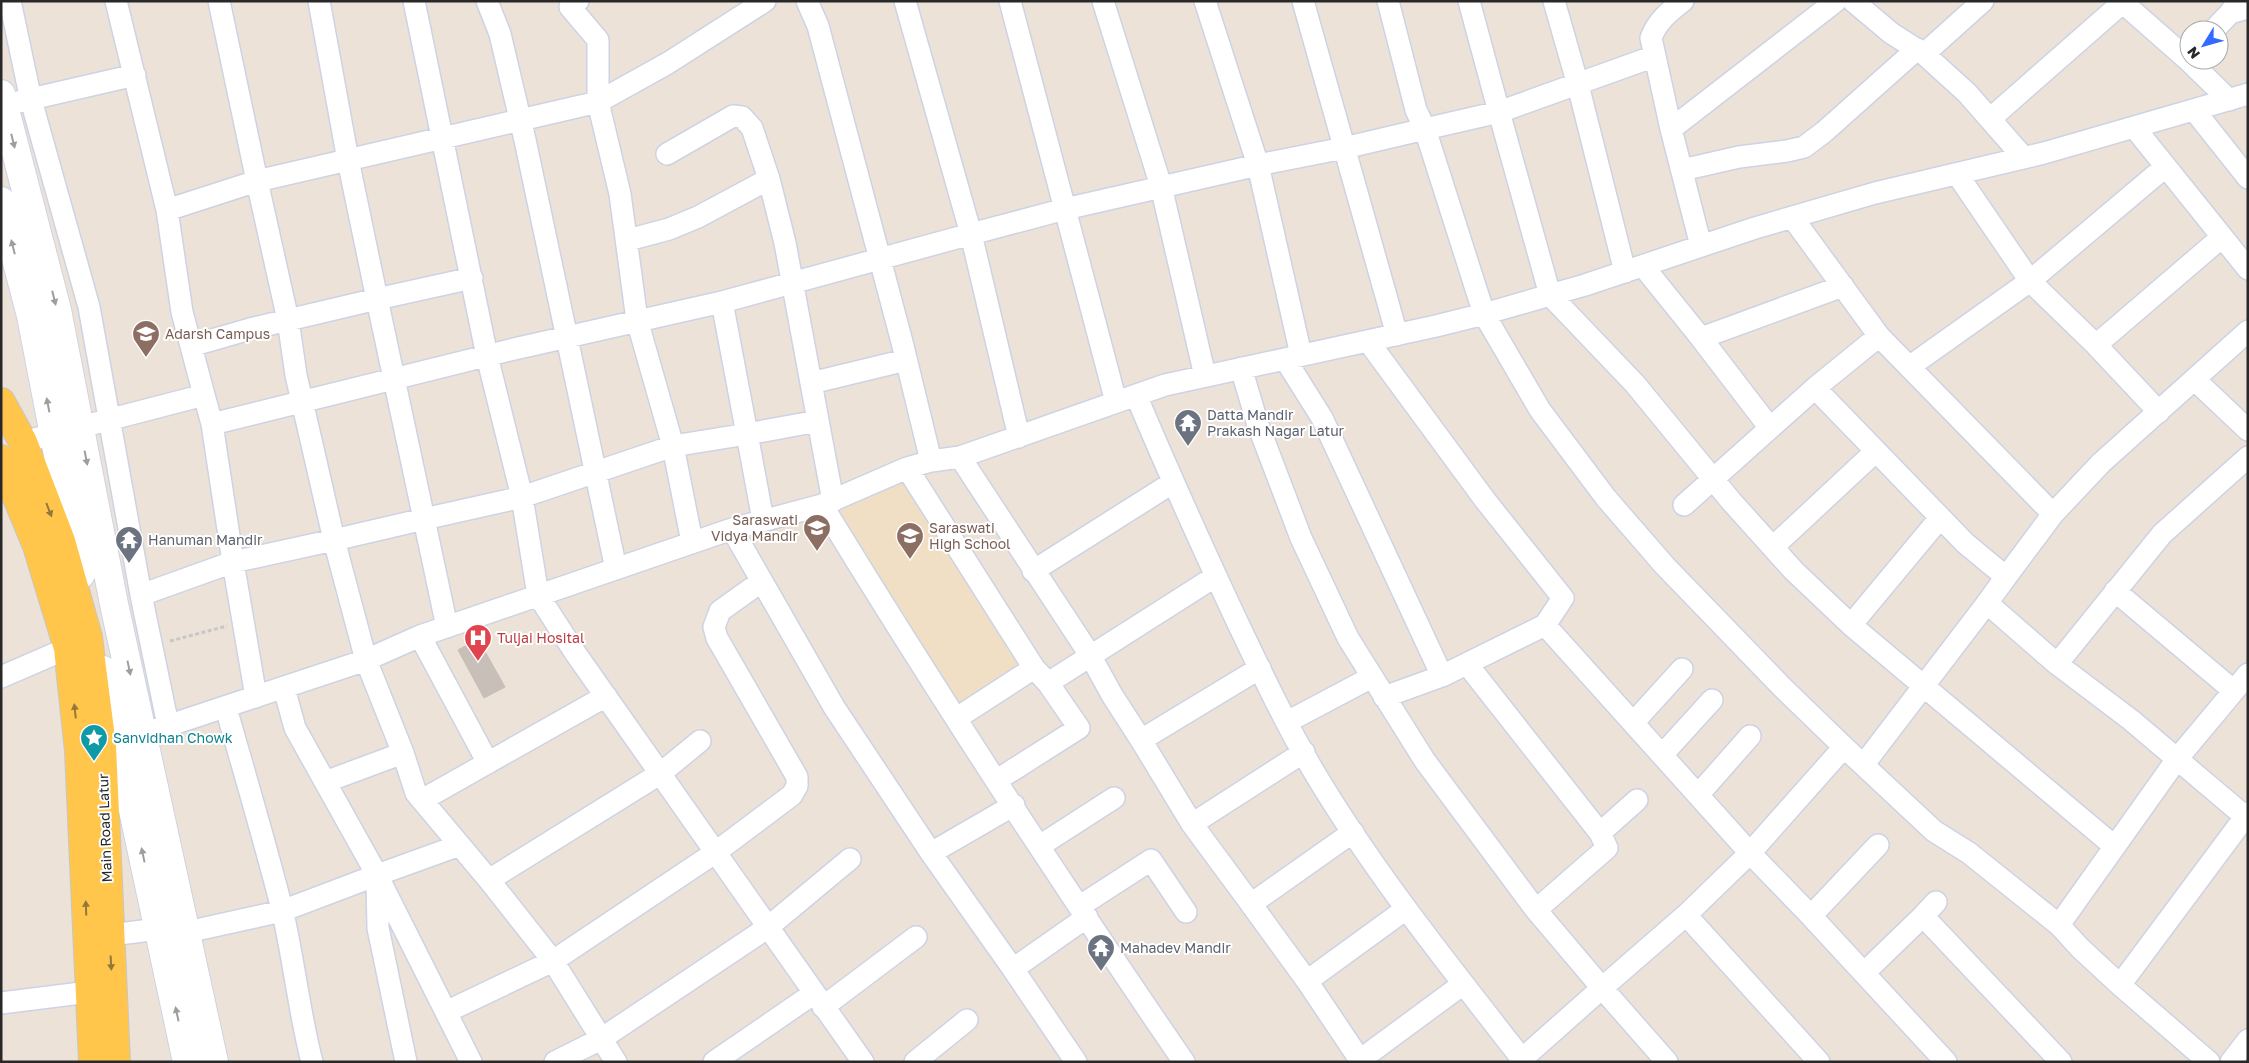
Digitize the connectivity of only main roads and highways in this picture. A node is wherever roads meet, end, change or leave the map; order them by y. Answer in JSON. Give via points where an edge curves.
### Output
{"nodes":[{"id":1,"x":1,"y":402,"type":"edge"},
{"id":2,"x":1,"y":459,"type":"edge"},
{"id":3,"x":93,"y":637,"type":"junction"},
{"id":4,"x":122,"y":740,"type":"junction"},
{"id":5,"x":93,"y":1062,"type":"edge"},
{"id":6,"x":116,"y":1062,"type":"edge"}],
"edges":[{"from":1,"to":3,"type":"main road","name":"Main Road Latur","one_way":true,"via":[[23,442]]},
{"from":2,"to":3,"type":"main road","name":"Main Road Latur","via":[[37,546]]},
{"from":3,"to":4,"type":"main road","name":"Main Road Latur"},
{"from":5,"to":4,"type":"main road","name":"Main Road Latur","one_way":true,"via":[[89,992]]},
{"from":4,"to":6,"type":"main road","name":"Main Road Latur","one_way":true,"via":[[110,935]]}]}
